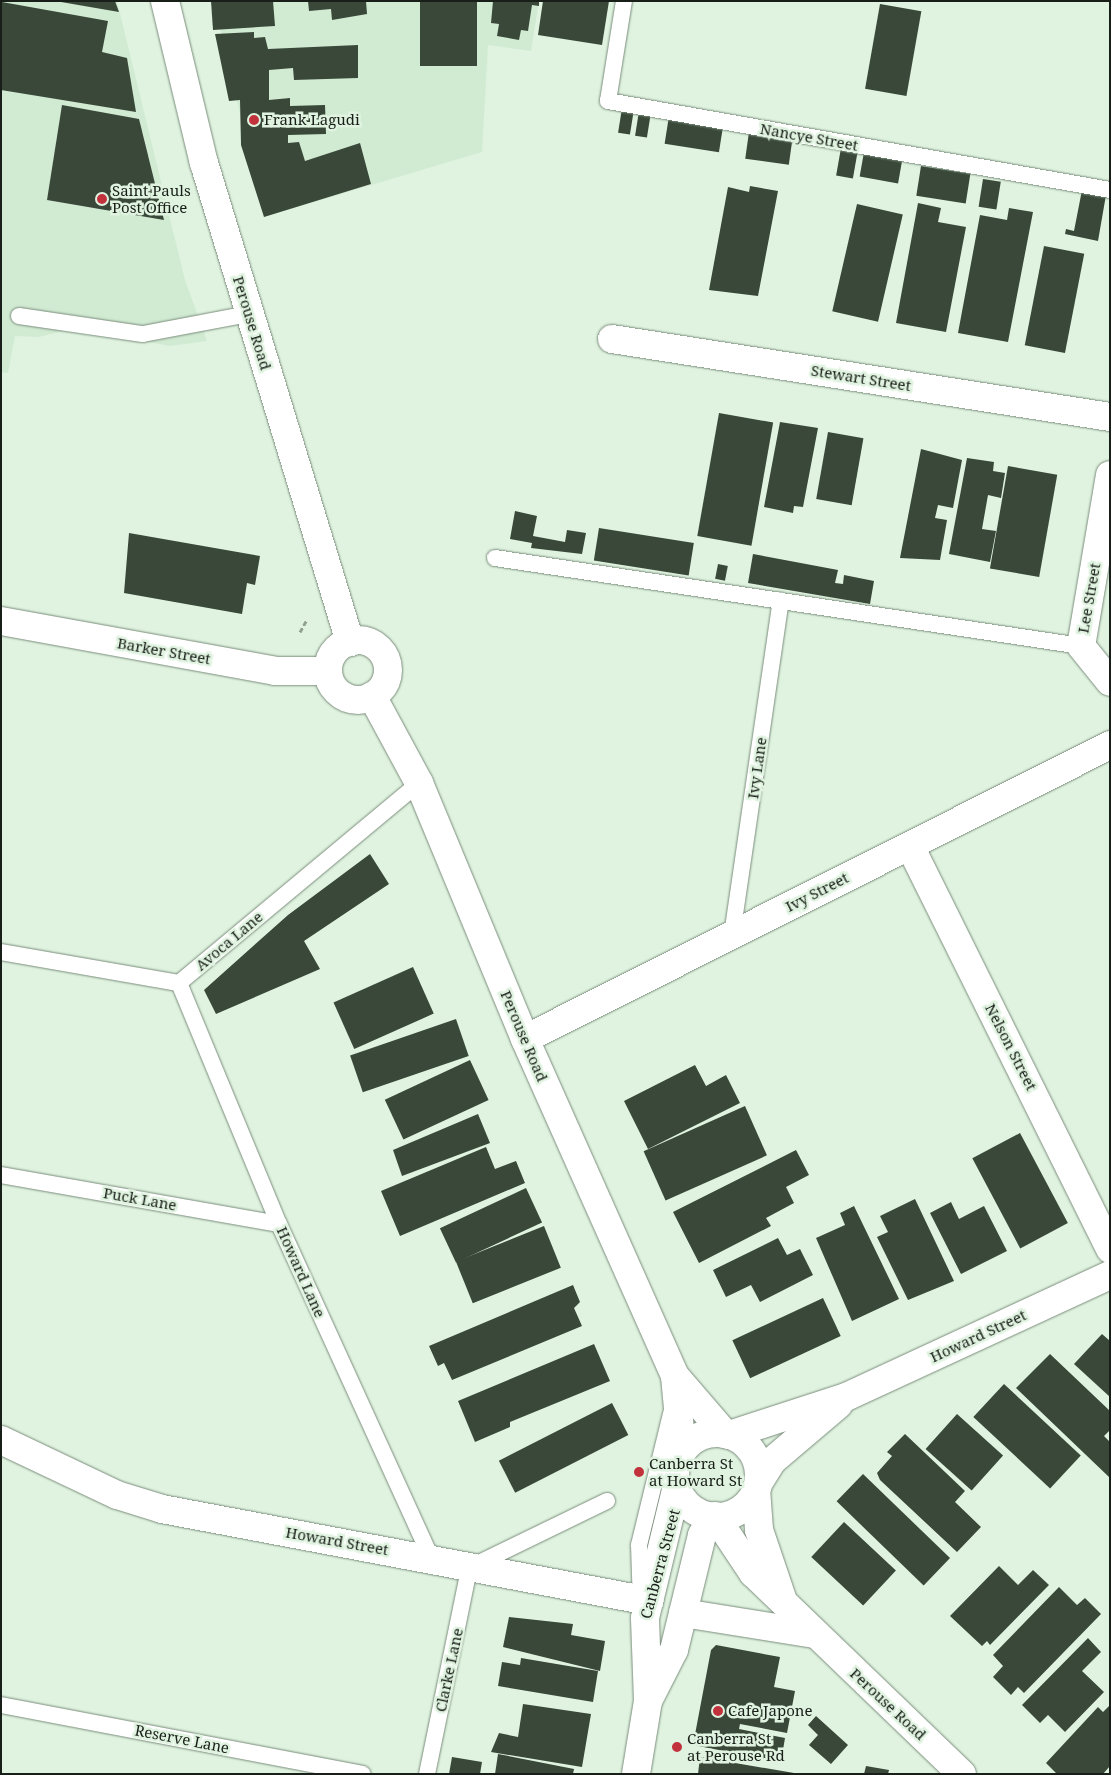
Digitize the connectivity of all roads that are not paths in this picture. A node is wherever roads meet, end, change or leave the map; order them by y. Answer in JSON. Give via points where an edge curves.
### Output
{"nodes":[{"id":1,"x":165,"y":1,"type":"edge"},
{"id":2,"x":624,"y":1,"type":"edge"},
{"id":3,"x":1110,"y":190,"type":"edge"},
{"id":4,"x":249,"y":314,"type":"junction"},
{"id":5,"x":19,"y":316,"type":"dead end"},
{"id":6,"x":612,"y":339,"type":"dead end"},
{"id":7,"x":1110,"y":417,"type":"edge"},
{"id":8,"x":1110,"y":475,"type":"edge"},
{"id":9,"x":495,"y":558,"type":"dead end"},
{"id":10,"x":781,"y":602,"type":"junction"},
{"id":11,"x":1,"y":621,"type":"edge"},
{"id":12,"x":350,"y":642,"type":"junction"},
{"id":13,"x":1081,"y":646,"type":"junction"},
{"id":14,"x":328,"y":671,"type":"junction"},
{"id":15,"x":1110,"y":682,"type":"edge"},
{"id":16,"x":372,"y":696,"type":"junction"},
{"id":17,"x":1110,"y":745,"type":"edge"},
{"id":18,"x":418,"y":783,"type":"junction"},
{"id":19,"x":910,"y":846,"type":"junction"},
{"id":20,"x":732,"y":935,"type":"junction"},
{"id":21,"x":1,"y":952,"type":"edge"},
{"id":22,"x":178,"y":983,"type":"junction"},
{"id":23,"x":524,"y":1039,"type":"junction"},
{"id":24,"x":1,"y":1175,"type":"edge"},
{"id":25,"x":279,"y":1224,"type":"junction"},
{"id":26,"x":1110,"y":1249,"type":"edge"},
{"id":27,"x":1110,"y":1275,"type":"edge"},
{"id":28,"x":675,"y":1376,"type":"junction"},
{"id":29,"x":846,"y":1398,"type":"junction"},
{"id":30,"x":727,"y":1434,"type":"junction"},
{"id":31,"x":1,"y":1440,"type":"edge"},
{"id":32,"x":682,"y":1452,"type":"junction"},
{"id":33,"x":757,"y":1485,"type":"junction"},
{"id":34,"x":677,"y":1486,"type":"junction"},
{"id":35,"x":607,"y":1501,"type":"dead end"},
{"id":36,"x":714,"y":1516,"type":"junction"},
{"id":37,"x":431,"y":1557,"type":"junction"},
{"id":38,"x":471,"y":1566,"type":"junction"},
{"id":39,"x":645,"y":1600,"type":"junction"},
{"id":40,"x":784,"y":1604,"type":"junction"},
{"id":41,"x":683,"y":1613,"type":"junction"},
{"id":42,"x":814,"y":1634,"type":"junction"},
{"id":43,"x":648,"y":1701,"type":"junction"},
{"id":44,"x":1,"y":1705,"type":"edge"},
{"id":45,"x":362,"y":1774,"type":"edge"},
{"id":46,"x":427,"y":1774,"type":"edge"},
{"id":47,"x":636,"y":1774,"type":"edge"},
{"id":48,"x":962,"y":1774,"type":"edge"}],
"edges":[{"from":1,"to":4,"type":"street","name":"Perouse Road","via":[[204,163]]},
{"from":2,"to":3,"type":"lane","name":"Nancye Street","via":[[608,100]]},
{"from":4,"to":5,"type":"lane","via":[[143,334]]},
{"from":4,"to":12,"type":"street","name":"Perouse Road"},
{"from":6,"to":7,"type":"street","name":"Stewart Street"},
{"from":8,"to":13,"type":"street","name":"Lee Street"},
{"from":9,"to":10,"type":"lane"},
{"from":10,"to":13,"type":"lane"},
{"from":10,"to":20,"type":"lane","name":"Ivy Lane"},
{"from":11,"to":14,"type":"street","name":"Barker Street","via":[[275,671]]},
{"from":12,"to":14,"type":"street","via":[[334,653]]},
{"from":12,"to":16,"type":"street","via":[[369,642],[383,654],[385,682]]},
{"from":13,"to":15,"type":"street","name":"Lee Street"},
{"from":14,"to":16,"type":"street","via":[[334,687],[347,698]]},
{"from":16,"to":18,"type":"street","name":"Perouse Road"},
{"from":17,"to":19,"type":"street","name":"Ivy Street"},
{"from":18,"to":22,"type":"lane","name":"Avoca Lane"},
{"from":18,"to":23,"type":"street","name":"Perouse Road"},
{"from":19,"to":20,"type":"street","name":"Ivy Street"},
{"from":19,"to":26,"type":"street","name":"Nelson Street"},
{"from":20,"to":23,"type":"street","name":"Ivy Street"},
{"from":21,"to":22,"type":"lane"},
{"from":22,"to":25,"type":"lane","name":"Howard Lane"},
{"from":23,"to":28,"type":"street","name":"Perouse Road"},
{"from":24,"to":25,"type":"lane","name":"Puck Lane"},
{"from":25,"to":37,"type":"lane","name":"Howard Lane"},
{"from":27,"to":29,"type":"street","name":"Howard Street"},
{"from":28,"to":30,"type":"street","name":"Perouse Road"},
{"from":28,"to":32,"type":"street","name":"Perouse Road"},
{"from":28,"to":39,"type":"lane","via":[[671,1421],[639,1545]]},
{"from":29,"to":30,"type":"street","name":"Howard Street"},
{"from":29,"to":33,"type":"street","name":"Howard Street","via":[[779,1455]]},
{"from":30,"to":32,"type":"street","via":[[701,1436]]},
{"from":30,"to":33,"type":"street","via":[[752,1452]]},
{"from":31,"to":37,"type":"street","name":"Howard Street","via":[[117,1495],[162,1509]]},
{"from":32,"to":34,"type":"street","via":[[676,1468]]},
{"from":33,"to":36,"type":"street","via":[[737,1511]]},
{"from":33,"to":40,"type":"street","name":"Perouse Road","via":[[759,1530]]},
{"from":34,"to":36,"type":"street","via":[[694,1509]]},
{"from":34,"to":39,"type":"street","name":"Canberra Street"},
{"from":35,"to":38,"type":"lane"},
{"from":36,"to":40,"type":"street","name":"Perouse Road","via":[[745,1564]]},
{"from":36,"to":41,"type":"street","name":"Canberra Street","via":[[702,1535]]},
{"from":37,"to":38,"type":"street","name":"Howard Street"},
{"from":38,"to":39,"type":"street","name":"Howard Street"},
{"from":38,"to":46,"type":"lane","name":"Clarke Lane"},
{"from":39,"to":41,"type":"street","name":"Howard Street"},
{"from":39,"to":43,"type":"street","name":"Canberra Street","via":[[643,1635]]},
{"from":40,"to":42,"type":"street","name":"Perouse Road"},
{"from":41,"to":42,"type":"street"},
{"from":41,"to":43,"type":"street","name":"Canberra Street","via":[[674,1650]]},
{"from":42,"to":48,"type":"street","name":"Perouse Road"},
{"from":43,"to":47,"type":"street","name":"Canberra Street"},
{"from":44,"to":45,"type":"lane","name":"Reserve Lane"}]}
